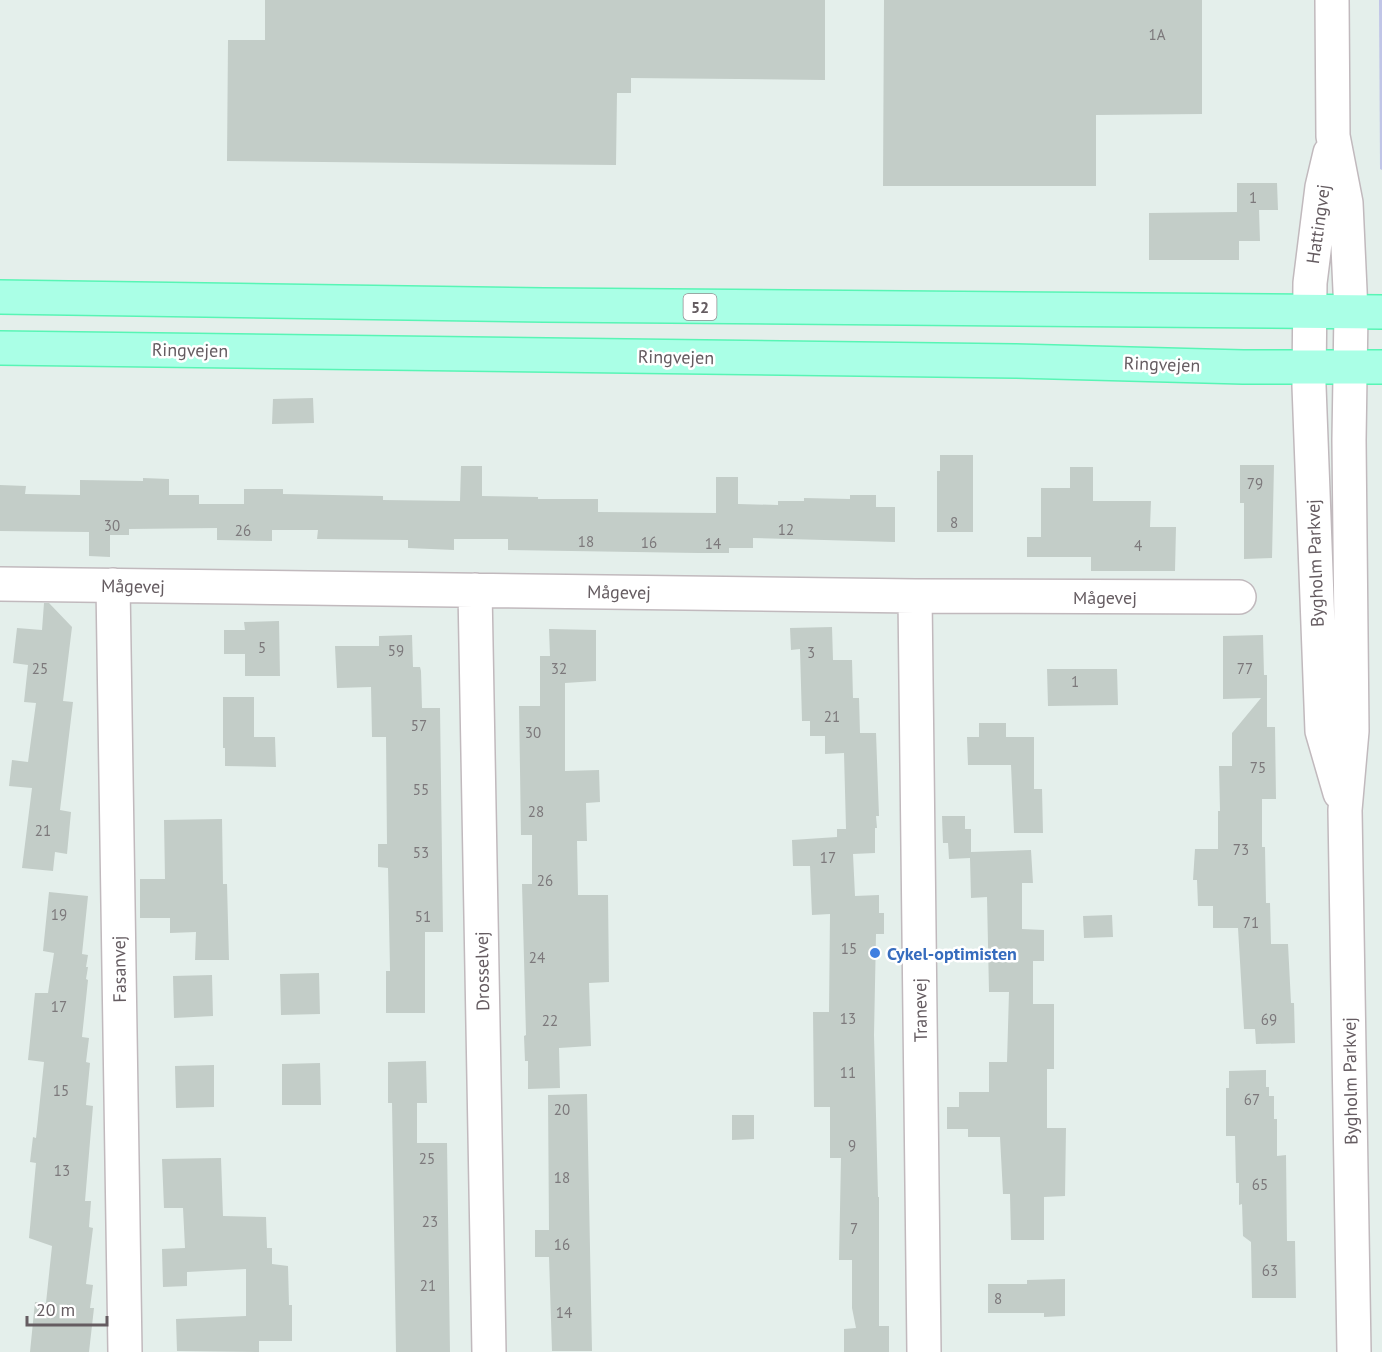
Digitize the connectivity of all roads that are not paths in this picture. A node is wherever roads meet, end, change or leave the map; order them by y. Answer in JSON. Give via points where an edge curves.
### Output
{"nodes":[{"id":1,"x":1332,"y":0,"type":"edge"},
{"id":2,"x":1334,"y":136,"type":"junction"},
{"id":3,"x":0,"y":297,"type":"edge"},
{"id":4,"x":1310,"y":312,"type":"junction"},
{"id":5,"x":1367,"y":312,"type":"edge"},
{"id":6,"x":0,"y":348,"type":"edge"},
{"id":7,"x":1309,"y":367,"type":"junction"},
{"id":8,"x":1367,"y":367,"type":"edge"},
{"id":9,"x":0,"y":584,"type":"edge"},
{"id":10,"x":113,"y":585,"type":"junction"},
{"id":11,"x":475,"y":590,"type":"junction"},
{"id":12,"x":915,"y":596,"type":"junction"},
{"id":13,"x":1239,"y":597,"type":"dead end"},
{"id":14,"x":1345,"y":810,"type":"junction"},
{"id":15,"x":125,"y":1352,"type":"edge"},
{"id":16,"x":489,"y":1352,"type":"edge"},
{"id":17,"x":924,"y":1352,"type":"edge"},
{"id":18,"x":1354,"y":1352,"type":"edge"}],
"edges":[{"from":1,"to":2,"type":"street","name":"Hattingvej"},
{"from":2,"to":4,"type":"street","name":"Hattingvej","via":[[1322,187]]},
{"from":2,"to":5,"type":"street","name":"Hattingvej"},
{"from":3,"to":4,"type":"main road","number":"52"},
{"from":4,"to":5,"type":"main road","number":"52"},
{"from":4,"to":7,"type":"street","name":"Bygholm Parkvej"},
{"from":5,"to":8,"type":"street","name":"Bygholm Parkvej"},
{"from":6,"to":7,"type":"main road","name":"Ringvejen"},
{"from":7,"to":8,"type":"main road","name":"Ringvejen"},
{"from":7,"to":14,"type":"street","name":"Bygholm Parkvej","via":[[1322,731]]},
{"from":8,"to":14,"type":"street","name":"Bygholm Parkvej","via":[[1349,440],[1353,731]]},
{"from":9,"to":10,"type":"street","name":"Mågevej"},
{"from":10,"to":11,"type":"street","name":"Mågevej"},
{"from":10,"to":15,"type":"street","name":"Fasanvej"},
{"from":11,"to":12,"type":"street","name":"Mågevej"},
{"from":11,"to":16,"type":"street","name":"Drosselvej"},
{"from":12,"to":13,"type":"street","name":"Mågevej"},
{"from":12,"to":17,"type":"street","name":"Tranevej"},
{"from":14,"to":18,"type":"street","name":"Bygholm Parkvej"}]}
